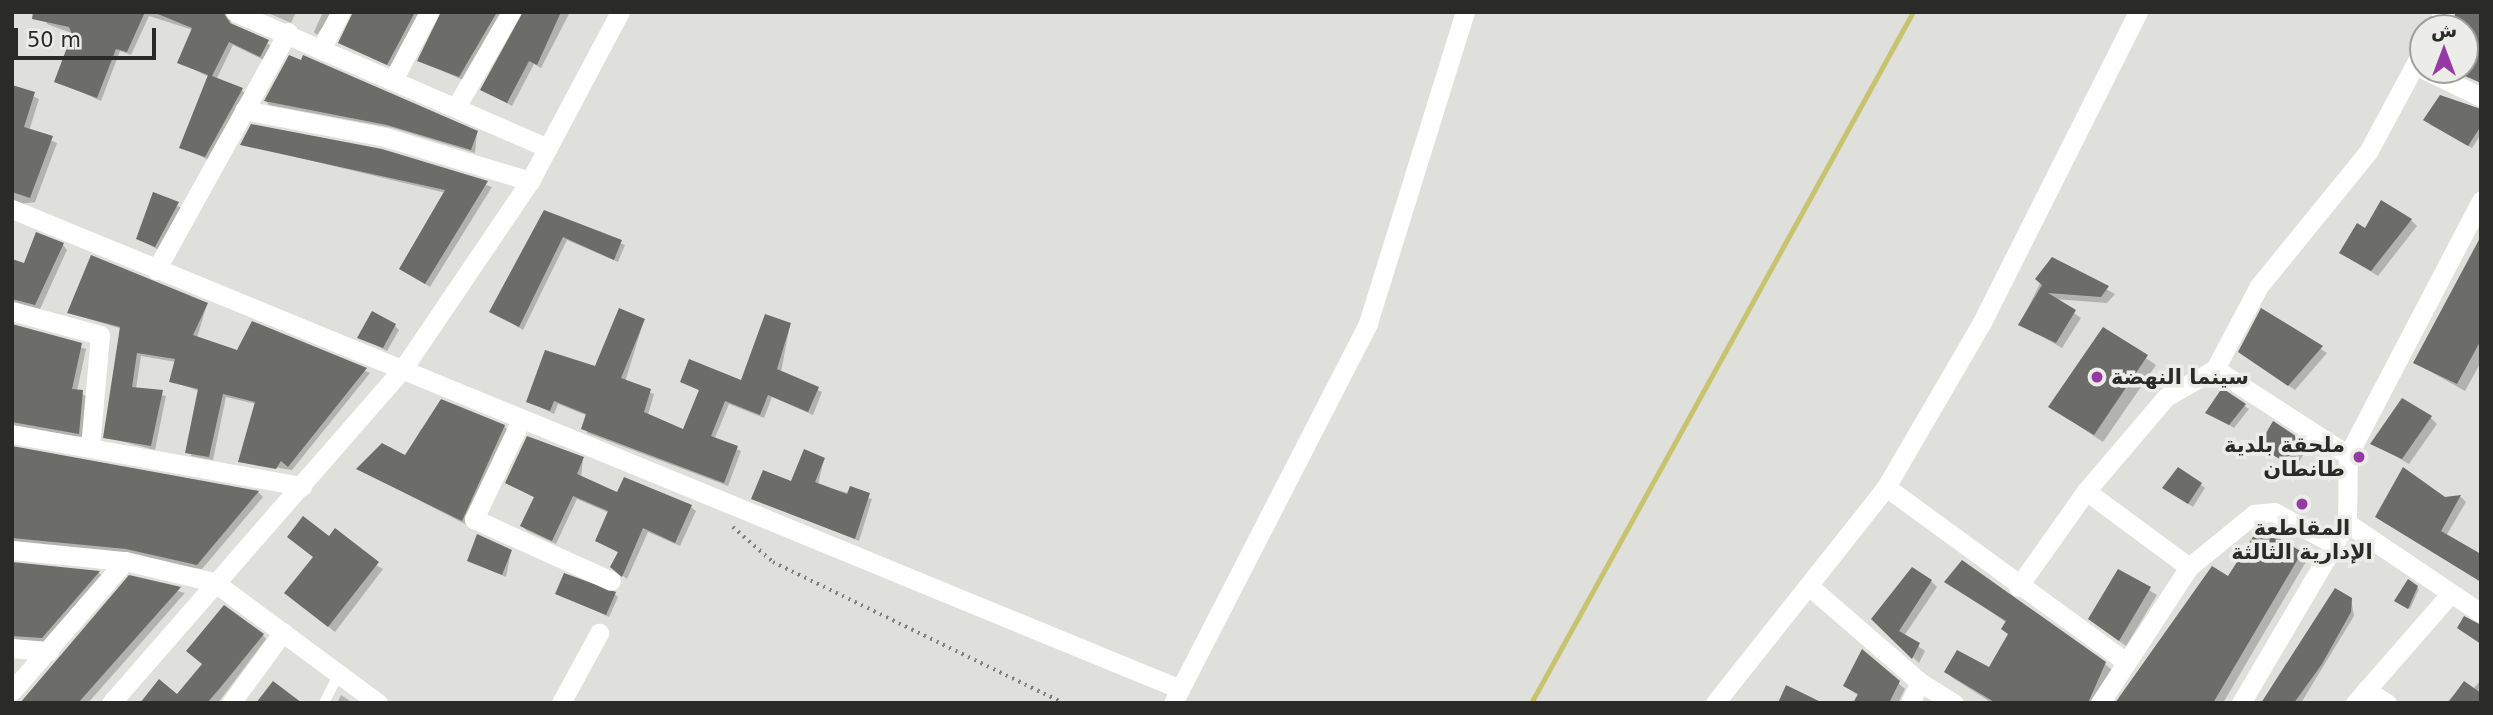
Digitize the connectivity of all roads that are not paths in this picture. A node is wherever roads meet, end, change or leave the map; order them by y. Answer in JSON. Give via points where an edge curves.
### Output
{"nodes":[{"id":1,"x":235,"y":12,"type":"edge"},
{"id":2,"x":341,"y":12,"type":"edge"},
{"id":3,"x":429,"y":12,"type":"edge"},
{"id":4,"x":511,"y":12,"type":"edge"},
{"id":5,"x":621,"y":12,"type":"edge"},
{"id":6,"x":1465,"y":12,"type":"edge"},
{"id":7,"x":2138,"y":12,"type":"edge"},
{"id":8,"x":288,"y":32,"type":"junction"},
{"id":9,"x":322,"y":47,"type":"junction"},
{"id":10,"x":394,"y":78,"type":"junction"},
{"id":11,"x":2409,"y":84,"type":"edge"},
{"id":12,"x":2458,"y":84,"type":"edge"},
{"id":13,"x":2481,"y":97,"type":"edge"},
{"id":14,"x":456,"y":107,"type":"junction"},
{"id":15,"x":244,"y":110,"type":"junction"},
{"id":16,"x":548,"y":148,"type":"junction"},
{"id":17,"x":530,"y":181,"type":"junction"},
{"id":18,"x":2481,"y":201,"type":"edge"},
{"id":19,"x":12,"y":209,"type":"edge"},
{"id":20,"x":156,"y":270,"type":"junction"},
{"id":21,"x":12,"y":312,"type":"edge"},
{"id":22,"x":2215,"y":369,"type":"junction"},
{"id":23,"x":402,"y":370,"type":"junction"},
{"id":24,"x":521,"y":420,"type":"junction"},
{"id":25,"x":12,"y":435,"type":"edge"},
{"id":26,"x":90,"y":448,"type":"junction"},
{"id":27,"x":2348,"y":455,"type":"junction"},
{"id":28,"x":302,"y":486,"type":"junction"},
{"id":29,"x":1886,"y":487,"type":"junction"},
{"id":30,"x":2086,"y":491,"type":"junction"},
{"id":31,"x":2347,"y":523,"type":"junction"},
{"id":32,"x":2334,"y":544,"type":"junction"},
{"id":33,"x":12,"y":550,"type":"edge"},
{"id":34,"x":125,"y":561,"type":"junction"},
{"id":35,"x":2189,"y":567,"type":"junction"},
{"id":36,"x":611,"y":581,"type":"dead end"},
{"id":37,"x":214,"y":582,"type":"junction"},
{"id":38,"x":1809,"y":586,"type":"junction"},
{"id":39,"x":2018,"y":587,"type":"junction"},
{"id":40,"x":2450,"y":594,"type":"junction"},
{"id":41,"x":2481,"y":612,"type":"edge"},
{"id":42,"x":283,"y":632,"type":"junction"},
{"id":43,"x":599,"y":633,"type":"dead end"},
{"id":44,"x":12,"y":648,"type":"edge"},
{"id":45,"x":49,"y":650,"type":"junction"},
{"id":46,"x":2125,"y":661,"type":"junction"},
{"id":47,"x":339,"y":674,"type":"junction"},
{"id":48,"x":1920,"y":682,"type":"junction"},
{"id":49,"x":12,"y":691,"type":"edge"},
{"id":50,"x":1177,"y":696,"type":"edge"},
{"id":51,"x":2361,"y":696,"type":"edge"},
{"id":52,"x":111,"y":703,"type":"edge"},
{"id":53,"x":231,"y":703,"type":"edge"},
{"id":54,"x":324,"y":703,"type":"edge"},
{"id":55,"x":378,"y":703,"type":"edge"},
{"id":56,"x":561,"y":703,"type":"edge"},
{"id":57,"x":1714,"y":703,"type":"edge"},
{"id":58,"x":1910,"y":703,"type":"edge"},
{"id":59,"x":1954,"y":703,"type":"edge"},
{"id":60,"x":2100,"y":703,"type":"edge"},
{"id":61,"x":2241,"y":703,"type":"edge"},
{"id":62,"x":2387,"y":703,"type":"edge"}],
"edges":[{"from":1,"to":8,"type":"street"},
{"from":2,"to":9,"type":"street"},
{"from":3,"to":10,"type":"street"},
{"from":4,"to":14,"type":"street"},
{"from":5,"to":16,"type":"street"},
{"from":6,"to":50,"type":"street","via":[[1368,323]]},
{"from":7,"to":29,"type":"street","via":[[1982,322]]},
{"from":8,"to":9,"type":"street"},
{"from":8,"to":15,"type":"street"},
{"from":9,"to":10,"type":"street"},
{"from":10,"to":14,"type":"street"},
{"from":11,"to":22,"type":"street","via":[[2368,152],[2253,295]]},
{"from":12,"to":13,"type":"street"},
{"from":14,"to":16,"type":"street"},
{"from":15,"to":17,"type":"street","via":[[385,137]]},
{"from":15,"to":20,"type":"street"},
{"from":16,"to":17,"type":"street"},
{"from":17,"to":23,"type":"street"},
{"from":18,"to":27,"type":"street"},
{"from":19,"to":20,"type":"street"},
{"from":20,"to":23,"type":"street"},
{"from":21,"to":26,"type":"street","via":[[100,335]]},
{"from":22,"to":27,"type":"street"},
{"from":22,"to":30,"type":"street","via":[[2166,397]]},
{"from":23,"to":24,"type":"street"},
{"from":23,"to":28,"type":"street"},
{"from":24,"to":36,"type":"street","via":[[474,519]]},
{"from":24,"to":50,"type":"street"},
{"from":25,"to":26,"type":"street"},
{"from":26,"to":28,"type":"street"},
{"from":27,"to":31,"type":"street"},
{"from":28,"to":37,"type":"street"},
{"from":29,"to":38,"type":"street"},
{"from":29,"to":39,"type":"street"},
{"from":30,"to":35,"type":"street"},
{"from":30,"to":39,"type":"street"},
{"from":31,"to":32,"type":"street"},
{"from":31,"to":40,"type":"street"},
{"from":32,"to":35,"type":"street","via":[[2265,512]]},
{"from":32,"to":61,"type":"street"},
{"from":33,"to":34,"type":"street"},
{"from":34,"to":37,"type":"street"},
{"from":34,"to":45,"type":"street"},
{"from":35,"to":46,"type":"street"},
{"from":37,"to":42,"type":"street"},
{"from":37,"to":52,"type":"street"},
{"from":38,"to":48,"type":"street"},
{"from":38,"to":57,"type":"street"},
{"from":39,"to":46,"type":"street"},
{"from":40,"to":41,"type":"street"},
{"from":40,"to":51,"type":"street"},
{"from":42,"to":47,"type":"street"},
{"from":42,"to":53,"type":"street"},
{"from":43,"to":56,"type":"street"},
{"from":44,"to":45,"type":"street"},
{"from":45,"to":49,"type":"street"},
{"from":46,"to":60,"type":"street"},
{"from":47,"to":54,"type":"lane"},
{"from":47,"to":55,"type":"street"},
{"from":48,"to":58,"type":"street"},
{"from":48,"to":59,"type":"street"},
{"from":51,"to":62,"type":"street"}]}
